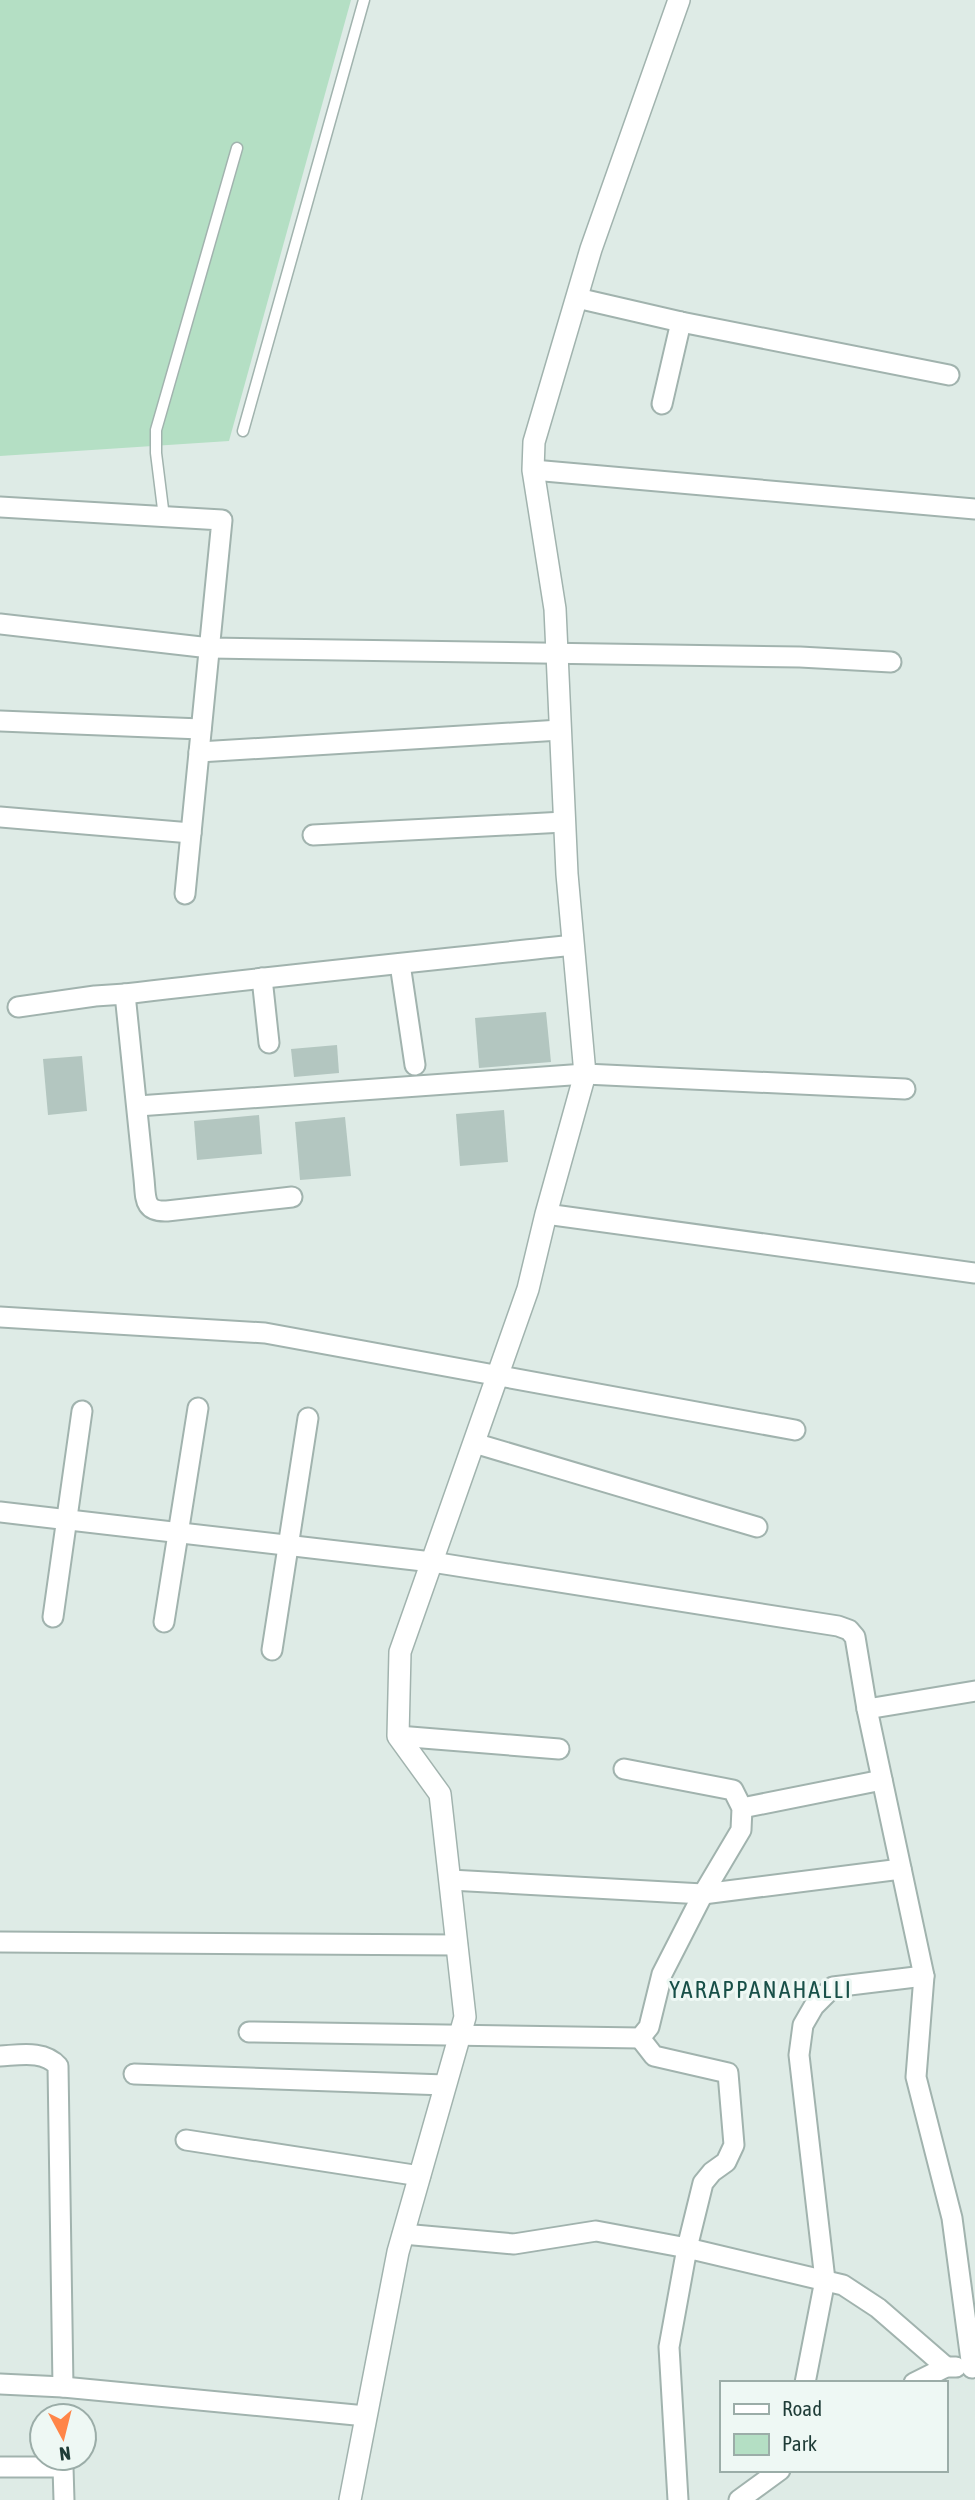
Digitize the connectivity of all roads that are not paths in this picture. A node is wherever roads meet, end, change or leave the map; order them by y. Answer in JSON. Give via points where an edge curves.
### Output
{"nodes":[{"id":1,"x":363,"y":0,"type":"edge"},
{"id":2,"x":679,"y":0,"type":"edge"},
{"id":3,"x":237,"y":148,"type":"dead end"},
{"id":4,"x":577,"y":298,"type":"junction"},
{"id":5,"x":681,"y":322,"type":"junction"},
{"id":6,"x":949,"y":375,"type":"dead end"},
{"id":7,"x":662,"y":404,"type":"dead end"},
{"id":8,"x":243,"y":431,"type":"dead end"},
{"id":9,"x":533,"y":470,"type":"junction"},
{"id":10,"x":0,"y":507,"type":"edge"},
{"id":11,"x":975,"y":509,"type":"edge"},
{"id":12,"x":164,"y":517,"type":"junction"},
{"id":13,"x":0,"y":624,"type":"edge"},
{"id":14,"x":210,"y":648,"type":"junction"},
{"id":15,"x":557,"y":653,"type":"junction"},
{"id":16,"x":891,"y":662,"type":"dead end"},
{"id":17,"x":0,"y":720,"type":"edge"},
{"id":18,"x":201,"y":729,"type":"junction"},
{"id":19,"x":560,"y":730,"type":"junction"},
{"id":20,"x":199,"y":752,"type":"junction"},
{"id":21,"x":0,"y":817,"type":"edge"},
{"id":22,"x":564,"y":822,"type":"junction"},
{"id":23,"x":191,"y":833,"type":"junction"},
{"id":24,"x":313,"y":835,"type":"dead end"},
{"id":25,"x":185,"y":894,"type":"dead end"},
{"id":26,"x":573,"y":945,"type":"junction"},
{"id":27,"x":400,"y":964,"type":"junction"},
{"id":28,"x":262,"y":978,"type":"junction"},
{"id":29,"x":125,"y":994,"type":"junction"},
{"id":30,"x":19,"y":1007,"type":"dead end"},
{"id":31,"x":269,"y":1044,"type":"dead end"},
{"id":32,"x":415,"y":1065,"type":"dead end"},
{"id":33,"x":585,"y":1074,"type":"junction"},
{"id":34,"x":905,"y":1089,"type":"dead end"},
{"id":35,"x":138,"y":1106,"type":"junction"},
{"id":36,"x":292,"y":1197,"type":"dead end"},
{"id":37,"x":546,"y":1214,"type":"junction"},
{"id":38,"x":975,"y":1273,"type":"edge"},
{"id":39,"x":0,"y":1317,"type":"edge"},
{"id":40,"x":498,"y":1374,"type":"junction"},
{"id":41,"x":198,"y":1408,"type":"dead end"},
{"id":42,"x":82,"y":1411,"type":"dead end"},
{"id":43,"x":308,"y":1418,"type":"dead end"},
{"id":44,"x":795,"y":1430,"type":"dead end"},
{"id":45,"x":474,"y":1443,"type":"junction"},
{"id":46,"x":0,"y":1512,"type":"edge"},
{"id":47,"x":67,"y":1520,"type":"junction"},
{"id":48,"x":757,"y":1527,"type":"dead end"},
{"id":49,"x":178,"y":1533,"type":"junction"},
{"id":50,"x":288,"y":1545,"type":"junction"},
{"id":51,"x":432,"y":1562,"type":"junction"},
{"id":52,"x":53,"y":1617,"type":"dead end"},
{"id":53,"x":164,"y":1622,"type":"dead end"},
{"id":54,"x":272,"y":1650,"type":"dead end"},
{"id":55,"x":975,"y":1691,"type":"edge"},
{"id":56,"x":867,"y":1709,"type":"junction"},
{"id":57,"x":398,"y":1735,"type":"junction"},
{"id":58,"x":559,"y":1749,"type":"dead end"},
{"id":59,"x":624,"y":1769,"type":"dead end"},
{"id":60,"x":882,"y":1780,"type":"junction"},
{"id":61,"x":742,"y":1808,"type":"junction"},
{"id":62,"x":901,"y":1869,"type":"junction"},
{"id":63,"x":450,"y":1880,"type":"junction"},
{"id":64,"x":703,"y":1894,"type":"junction"},
{"id":65,"x":0,"y":1942,"type":"edge"},
{"id":66,"x":457,"y":1945,"type":"junction"},
{"id":67,"x":924,"y":1976,"type":"junction"},
{"id":68,"x":249,"y":2032,"type":"dead end"},
{"id":69,"x":460,"y":2035,"type":"junction"},
{"id":70,"x":640,"y":2038,"type":"junction"},
{"id":71,"x":0,"y":2056,"type":"edge"},
{"id":72,"x":134,"y":2074,"type":"dead end"},
{"id":73,"x":445,"y":2085,"type":"junction"},
{"id":74,"x":186,"y":2140,"type":"dead end"},
{"id":75,"x":420,"y":2176,"type":"junction"},
{"id":76,"x":403,"y":2234,"type":"junction"},
{"id":77,"x":687,"y":2248,"type":"junction"},
{"id":78,"x":825,"y":2280,"type":"junction"},
{"id":79,"x":946,"y":2367,"type":"junction"},
{"id":80,"x":973,"y":2369,"type":"edge"},
{"id":81,"x":806,"y":2381,"type":"edge"},
{"id":82,"x":918,"y":2381,"type":"edge"},
{"id":83,"x":0,"y":2384,"type":"edge"},
{"id":84,"x":63,"y":2387,"type":"junction"},
{"id":85,"x":366,"y":2416,"type":"junction"},
{"id":86,"x":0,"y":2467,"type":"edge"},
{"id":87,"x":777,"y":2472,"type":"edge"},
{"id":88,"x":64,"y":2500,"type":"edge"},
{"id":89,"x":350,"y":2500,"type":"edge"},
{"id":90,"x":678,"y":2500,"type":"edge"},
{"id":91,"x":739,"y":2500,"type":"edge"}],
"edges":[{"from":1,"to":8,"type":"lane"},
{"from":2,"to":4,"type":"street"},
{"from":3,"to":12,"type":"lane","via":[[156,430]]},
{"from":4,"to":5,"type":"street"},
{"from":4,"to":9,"type":"street","via":[[534,442]]},
{"from":5,"to":6,"type":"street"},
{"from":5,"to":7,"type":"street"},
{"from":9,"to":11,"type":"street"},
{"from":9,"to":15,"type":"street","via":[[555,609]]},
{"from":10,"to":12,"type":"street"},
{"from":12,"to":14,"type":"street","via":[[222,520]]},
{"from":13,"to":14,"type":"street"},
{"from":14,"to":15,"type":"street"},
{"from":14,"to":18,"type":"street"},
{"from":15,"to":16,"type":"street"},
{"from":15,"to":19,"type":"street"},
{"from":17,"to":18,"type":"street"},
{"from":18,"to":20,"type":"street"},
{"from":19,"to":20,"type":"street"},
{"from":19,"to":22,"type":"street"},
{"from":20,"to":23,"type":"street"},
{"from":21,"to":23,"type":"street"},
{"from":22,"to":24,"type":"street"},
{"from":22,"to":26,"type":"street"},
{"from":23,"to":25,"type":"street"},
{"from":26,"to":27,"type":"street"},
{"from":26,"to":33,"type":"street"},
{"from":27,"to":28,"type":"street"},
{"from":27,"to":32,"type":"street"},
{"from":28,"to":29,"type":"street"},
{"from":28,"to":31,"type":"street"},
{"from":29,"to":30,"type":"street"},
{"from":29,"to":35,"type":"street"},
{"from":33,"to":34,"type":"street"},
{"from":33,"to":35,"type":"street"},
{"from":33,"to":37,"type":"street"},
{"from":35,"to":36,"type":"street","via":[[150,1208],[167,1211]]},
{"from":37,"to":38,"type":"street"},
{"from":37,"to":40,"type":"street","via":[[528,1289]]},
{"from":39,"to":40,"type":"street","via":[[265,1332]]},
{"from":40,"to":44,"type":"street"},
{"from":40,"to":45,"type":"street"},
{"from":41,"to":49,"type":"street"},
{"from":42,"to":47,"type":"street"},
{"from":43,"to":50,"type":"street"},
{"from":45,"to":48,"type":"street"},
{"from":45,"to":51,"type":"street"},
{"from":46,"to":47,"type":"street"},
{"from":47,"to":49,"type":"street"},
{"from":47,"to":52,"type":"street"},
{"from":49,"to":50,"type":"street"},
{"from":49,"to":53,"type":"street"},
{"from":50,"to":51,"type":"street"},
{"from":50,"to":54,"type":"street"},
{"from":51,"to":56,"type":"street","via":[[838,1626],[855,1637]]},
{"from":51,"to":57,"type":"street","via":[[400,1652]]},
{"from":55,"to":56,"type":"street"},
{"from":56,"to":60,"type":"street"},
{"from":57,"to":58,"type":"street"},
{"from":57,"to":63,"type":"street","via":[[440,1794]]},
{"from":59,"to":61,"type":"street","via":[[733,1790]]},
{"from":60,"to":61,"type":"street"},
{"from":60,"to":62,"type":"street"},
{"from":61,"to":64,"type":"street","via":[[741,1830]]},
{"from":62,"to":64,"type":"street"},
{"from":62,"to":67,"type":"street"},
{"from":63,"to":64,"type":"street"},
{"from":63,"to":66,"type":"street"},
{"from":64,"to":70,"type":"street","via":[[662,1974],[649,2027]]},
{"from":65,"to":66,"type":"street"},
{"from":66,"to":69,"type":"street","via":[[465,2017]]},
{"from":67,"to":78,"type":"street","via":[[833,1987],[803,2025],[799,2055]]},
{"from":67,"to":80,"type":"street","via":[[916,2077],[952,2218]]},
{"from":68,"to":69,"type":"street"},
{"from":69,"to":70,"type":"street"},
{"from":69,"to":73,"type":"street"},
{"from":70,"to":77,"type":"street","via":[[654,2056],[728,2073],[734,2146],[726,2162],[703,2183]]},
{"from":71,"to":84,"type":"street","via":[[40,2055],[58,2066]]},
{"from":72,"to":73,"type":"street"},
{"from":73,"to":75,"type":"street"},
{"from":74,"to":75,"type":"street"},
{"from":75,"to":76,"type":"street"},
{"from":76,"to":77,"type":"street","via":[[514,2244],[596,2231]]},
{"from":76,"to":85,"type":"street"},
{"from":77,"to":78,"type":"street"},
{"from":77,"to":90,"type":"street","via":[[669,2347]]},
{"from":78,"to":79,"type":"street","via":[[844,2285],[877,2308]]},
{"from":78,"to":81,"type":"street"},
{"from":79,"to":80,"type":"street"},
{"from":79,"to":82,"type":"street"},
{"from":83,"to":84,"type":"street"},
{"from":84,"to":85,"type":"street"},
{"from":85,"to":89,"type":"street"},
{"from":86,"to":88,"type":"street","via":[[63,2467]]},
{"from":87,"to":91,"type":"street"}]}
